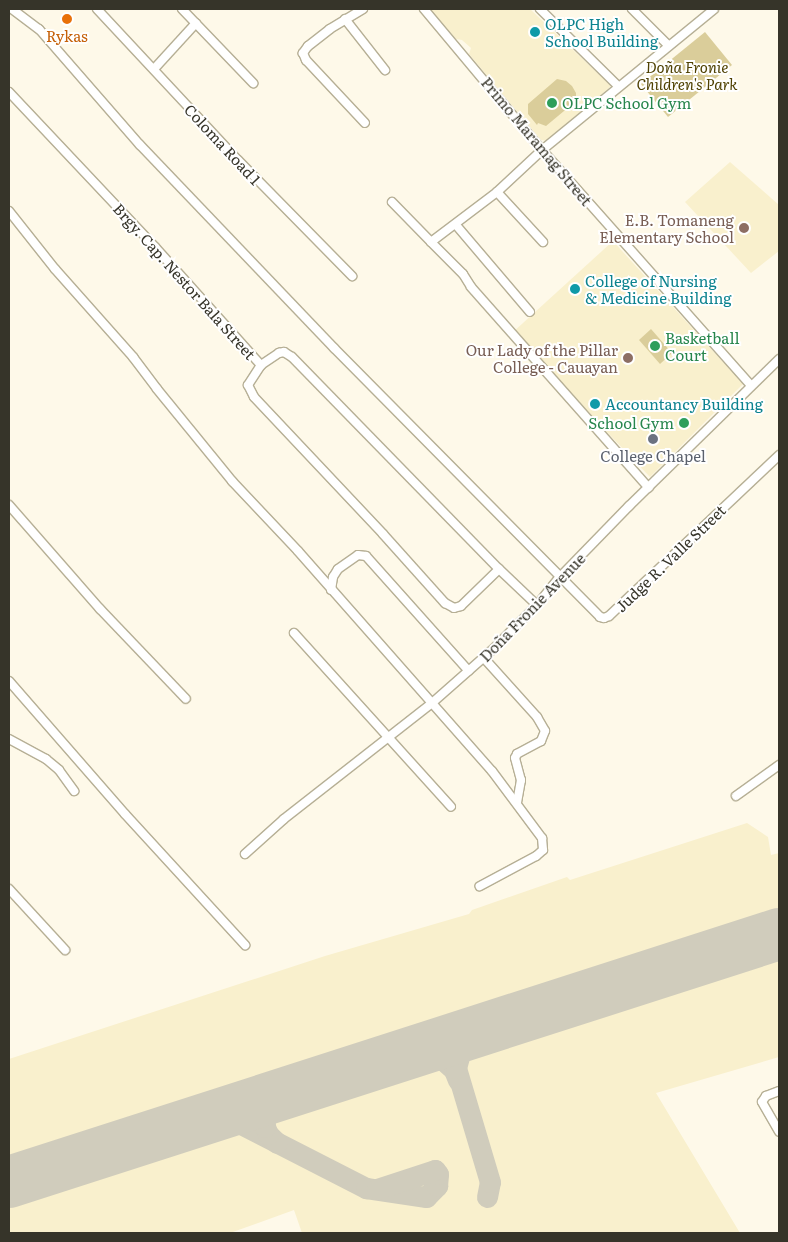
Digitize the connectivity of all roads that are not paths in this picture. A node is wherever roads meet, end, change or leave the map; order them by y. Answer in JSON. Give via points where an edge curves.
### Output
{"nodes":[{"id":1,"x":12,"y":9,"type":"edge"},
{"id":2,"x":97,"y":9,"type":"edge"},
{"id":3,"x":182,"y":9,"type":"edge"},
{"id":4,"x":363,"y":9,"type":"edge"},
{"id":5,"x":424,"y":9,"type":"edge"},
{"id":6,"x":540,"y":9,"type":"edge"},
{"id":7,"x":632,"y":9,"type":"edge"},
{"id":8,"x":714,"y":9,"type":"edge"},
{"id":9,"x":345,"y":19,"type":"junction"},
{"id":10,"x":196,"y":23,"type":"junction"},
{"id":11,"x":668,"y":45,"type":"junction"},
{"id":12,"x":154,"y":69,"type":"junction"},
{"id":13,"x":384,"y":70,"type":"dead end"},
{"id":14,"x":253,"y":83,"type":"dead end"},
{"id":15,"x":618,"y":86,"type":"junction"},
{"id":16,"x":9,"y":92,"type":"edge"},
{"id":17,"x":365,"y":123,"type":"dead end"},
{"id":18,"x":542,"y":150,"type":"junction"},
{"id":19,"x":497,"y":192,"type":"junction"},
{"id":20,"x":392,"y":202,"type":"dead end"},
{"id":21,"x":9,"y":211,"type":"edge"},
{"id":22,"x":456,"y":225,"type":"junction"},
{"id":23,"x":431,"y":242,"type":"junction"},
{"id":24,"x":542,"y":242,"type":"dead end"},
{"id":25,"x":352,"y":276,"type":"dead end"},
{"id":26,"x":530,"y":312,"type":"dead end"},
{"id":27,"x":779,"y":359,"type":"edge"},
{"id":28,"x":261,"y":365,"type":"junction"},
{"id":29,"x":751,"y":385,"type":"junction"},
{"id":30,"x":779,"y":455,"type":"edge"},
{"id":31,"x":650,"y":488,"type":"junction"},
{"id":32,"x":9,"y":505,"type":"edge"},
{"id":33,"x":499,"y":570,"type":"junction"},
{"id":34,"x":560,"y":577,"type":"junction"},
{"id":35,"x":331,"y":590,"type":"junction"},
{"id":36,"x":538,"y":606,"type":"junction"},
{"id":37,"x":294,"y":633,"type":"dead end"},
{"id":38,"x":484,"y":657,"type":"junction"},
{"id":39,"x":468,"y":671,"type":"junction"},
{"id":40,"x":9,"y":681,"type":"edge"},
{"id":41,"x":186,"y":699,"type":"dead end"},
{"id":42,"x":432,"y":703,"type":"junction"},
{"id":43,"x":388,"y":736,"type":"junction"},
{"id":44,"x":9,"y":739,"type":"edge"},
{"id":45,"x":779,"y":765,"type":"edge"},
{"id":46,"x":74,"y":791,"type":"dead end"},
{"id":47,"x":736,"y":796,"type":"dead end"},
{"id":48,"x":518,"y":803,"type":"junction"},
{"id":49,"x":451,"y":807,"type":"dead end"},
{"id":50,"x":245,"y":854,"type":"dead end"},
{"id":51,"x":480,"y":886,"type":"dead end"},
{"id":52,"x":9,"y":889,"type":"edge"},
{"id":53,"x":245,"y":945,"type":"dead end"},
{"id":54,"x":65,"y":950,"type":"dead end"},
{"id":55,"x":779,"y":1091,"type":"edge"},
{"id":56,"x":779,"y":1131,"type":"edge"}],
"edges":[{"from":1,"to":34,"type":"street","via":[[40,29],[147,152]]},
{"from":2,"to":12,"type":"street","name":"Coloma Road 1"},
{"from":3,"to":10,"type":"street"},
{"from":4,"to":9,"type":"street"},
{"from":5,"to":18,"type":"street","name":"Primo Maramag Street"},
{"from":6,"to":15,"type":"street"},
{"from":7,"to":11,"type":"street"},
{"from":8,"to":11,"type":"street"},
{"from":9,"to":13,"type":"street"},
{"from":9,"to":17,"type":"street","via":[[303,53]]},
{"from":10,"to":12,"type":"street"},
{"from":10,"to":14,"type":"street"},
{"from":11,"to":15,"type":"street"},
{"from":12,"to":25,"type":"street","name":"Coloma Road 1"},
{"from":15,"to":18,"type":"street"},
{"from":16,"to":28,"type":"street","name":"Brgy. Cap. Nestor Bala Street"},
{"from":18,"to":19,"type":"street"},
{"from":18,"to":29,"type":"street","name":"Primo Maramag Street"},
{"from":19,"to":22,"type":"street"},
{"from":19,"to":24,"type":"street"},
{"from":20,"to":23,"type":"street"},
{"from":21,"to":35,"type":"street","via":[[55,269],[134,357],[200,443]]},
{"from":22,"to":23,"type":"street"},
{"from":22,"to":26,"type":"street"},
{"from":23,"to":31,"type":"street","via":[[463,274]]},
{"from":27,"to":29,"type":"street","name":"Doña Fronie Avenue"},
{"from":28,"to":33,"type":"street","name":"Brgy. Cap. Nestor Bala Street","via":[[279,353],[292,357]]},
{"from":28,"to":33,"type":"street","via":[[248,386],[254,397],[384,534],[444,603],[454,608],[461,606]]},
{"from":29,"to":31,"type":"street","name":"Doña Fronie Avenue"},
{"from":30,"to":34,"type":"street","name":"Judge R. Valle Street","via":[[610,616],[600,617]]},
{"from":31,"to":34,"type":"street","name":"Doña Fronie Avenue"},
{"from":32,"to":41,"type":"street","via":[[100,609]]},
{"from":33,"to":36,"type":"street","name":"Brgy. Cap. Nestor Bala Street"},
{"from":34,"to":36,"type":"street","name":"Doña Fronie Avenue"},
{"from":35,"to":39,"type":"street","via":[[333,577],[345,562],[366,556]]},
{"from":35,"to":42,"type":"street"},
{"from":36,"to":38,"type":"street","name":"Doña Fronie Avenue"},
{"from":37,"to":43,"type":"street"},
{"from":38,"to":39,"type":"street","name":"Doña Fronie Avenue"},
{"from":38,"to":48,"type":"street","via":[[537,717],[545,731],[541,740],[515,758],[521,780]]},
{"from":39,"to":42,"type":"street","name":"Doña Fronie Avenue"},
{"from":40,"to":53,"type":"street"},
{"from":42,"to":43,"type":"street","name":"Doña Fronie Avenue"},
{"from":42,"to":48,"type":"street"},
{"from":43,"to":49,"type":"street"},
{"from":43,"to":50,"type":"street","name":"Doña Fronie Avenue"},
{"from":44,"to":46,"type":"street","via":[[59,770]]},
{"from":45,"to":47,"type":"street"},
{"from":48,"to":51,"type":"street","via":[[542,838],[543,850]]},
{"from":52,"to":54,"type":"street"},
{"from":55,"to":56,"type":"street","via":[[766,1096],[762,1102]]}]}
